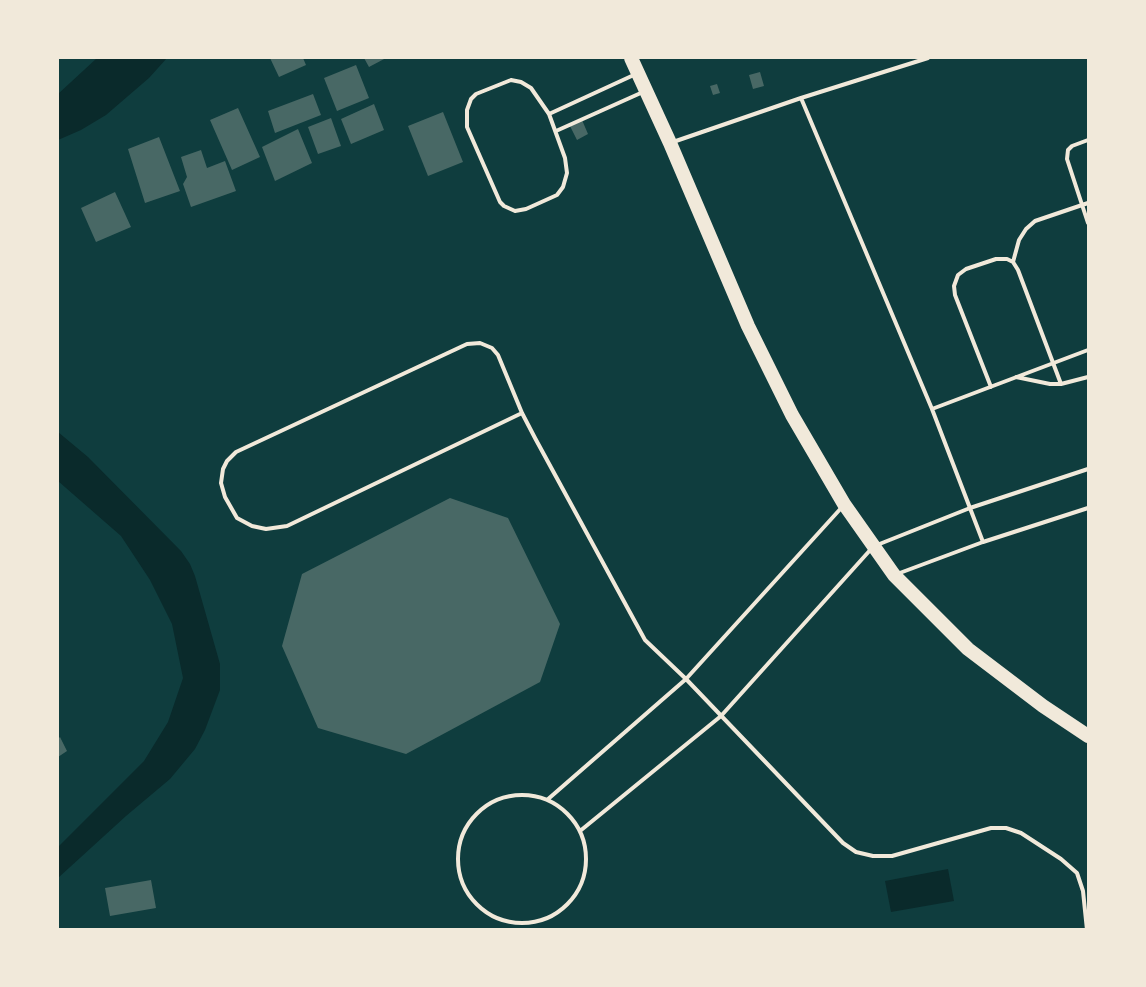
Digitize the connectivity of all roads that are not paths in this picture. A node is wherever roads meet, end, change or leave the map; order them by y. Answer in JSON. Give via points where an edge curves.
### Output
{"nodes":[{"id":1,"x":631,"y":58,"type":"edge"},
{"id":2,"x":928,"y":58,"type":"edge"},
{"id":3,"x":638,"y":73,"type":"junction"},
{"id":4,"x":645,"y":91,"type":"junction"},
{"id":5,"x":801,"y":98,"type":"junction"},
{"id":6,"x":549,"y":114,"type":"junction"},
{"id":7,"x":556,"y":131,"type":"junction"},
{"id":8,"x":1088,"y":140,"type":"edge"},
{"id":9,"x":670,"y":143,"type":"junction"},
{"id":10,"x":1088,"y":203,"type":"edge"},
{"id":11,"x":1082,"y":205,"type":"junction"},
{"id":12,"x":1088,"y":223,"type":"edge"},
{"id":13,"x":1013,"y":262,"type":"junction"},
{"id":14,"x":1088,"y":350,"type":"edge"},
{"id":15,"x":1053,"y":363,"type":"junction"},
{"id":16,"x":1016,"y":377,"type":"junction"},
{"id":17,"x":1088,"y":377,"type":"edge"},
{"id":18,"x":1061,"y":384,"type":"junction"},
{"id":19,"x":991,"y":387,"type":"junction"},
{"id":20,"x":932,"y":409,"type":"junction"},
{"id":21,"x":522,"y":413,"type":"junction"},
{"id":22,"x":1088,"y":469,"type":"edge"},
{"id":23,"x":844,"y":504,"type":"junction"},
{"id":24,"x":970,"y":508,"type":"junction"},
{"id":25,"x":1088,"y":508,"type":"edge"},
{"id":26,"x":984,"y":542,"type":"junction"},
{"id":27,"x":874,"y":546,"type":"junction"},
{"id":28,"x":894,"y":575,"type":"junction"},
{"id":29,"x":686,"y":679,"type":"junction"},
{"id":30,"x":721,"y":716,"type":"junction"},
{"id":31,"x":1088,"y":736,"type":"edge"},
{"id":32,"x":547,"y":800,"type":"junction"},
{"id":33,"x":580,"y":831,"type":"junction"},
{"id":34,"x":532,"y":923,"type":"junction"},
{"id":35,"x":533,"y":930,"type":"edge"},
{"id":36,"x":1087,"y":930,"type":"edge"}],
"edges":[{"from":1,"to":3,"type":"highway"},
{"from":2,"to":5,"type":"lane"},
{"from":3,"to":4,"type":"highway"},
{"from":3,"to":6,"type":"lane"},
{"from":4,"to":7,"type":"lane"},
{"from":4,"to":9,"type":"highway"},
{"from":5,"to":9,"type":"lane"},
{"from":5,"to":20,"type":"lane"},
{"from":6,"to":7,"type":"lane"},
{"from":6,"to":7,"type":"lane","via":[[531,88],[511,80],[471,99],[467,127],[504,206],[515,211],[526,209],[557,195],[563,187],[567,173]]},
{"from":8,"to":11,"type":"lane","via":[[1072,146],[1067,159]]},
{"from":9,"to":23,"type":"highway","via":[[748,326],[792,415]]},
{"from":10,"to":11,"type":"lane"},
{"from":11,"to":12,"type":"lane"},
{"from":11,"to":13,"type":"lane","via":[[1035,221],[1019,240]]},
{"from":13,"to":15,"type":"lane"},
{"from":13,"to":19,"type":"lane","via":[[996,259],[966,269],[958,275],[954,286]]},
{"from":14,"to":15,"type":"lane"},
{"from":15,"to":16,"type":"lane"},
{"from":15,"to":18,"type":"lane"},
{"from":16,"to":18,"type":"lane"},
{"from":16,"to":19,"type":"lane"},
{"from":17,"to":18,"type":"lane"},
{"from":19,"to":20,"type":"lane"},
{"from":20,"to":24,"type":"lane"},
{"from":21,"to":21,"type":"lane","via":[[498,355],[480,343],[466,344],[236,452],[222,470],[221,483],[237,518],[252,526],[287,526]]},
{"from":21,"to":29,"type":"lane","via":[[645,640]]},
{"from":22,"to":24,"type":"lane"},
{"from":23,"to":27,"type":"highway"},
{"from":23,"to":29,"type":"lane"},
{"from":24,"to":26,"type":"lane"},
{"from":24,"to":27,"type":"lane"},
{"from":25,"to":26,"type":"lane"},
{"from":26,"to":28,"type":"lane"},
{"from":27,"to":28,"type":"highway"},
{"from":27,"to":30,"type":"lane"},
{"from":28,"to":31,"type":"highway","via":[[968,649]]},
{"from":29,"to":30,"type":"lane"},
{"from":29,"to":32,"type":"lane"},
{"from":30,"to":33,"type":"lane"},
{"from":30,"to":36,"type":"lane","via":[[843,844],[856,852],[892,856],[991,828],[1021,833],[1061,858],[1077,873],[1083,891]]},
{"from":32,"to":33,"type":"lane","via":[[566,813]]},
{"from":32,"to":34,"type":"lane","via":[[526,795],[505,797],[486,806],[470,821],[461,841],[458,862],[463,883],[474,901],[490,915],[510,922]]},
{"from":33,"to":34,"type":"lane","via":[[586,850],[585,870],[579,889],[567,905],[551,917]]},
{"from":34,"to":35,"type":"lane"}]}
